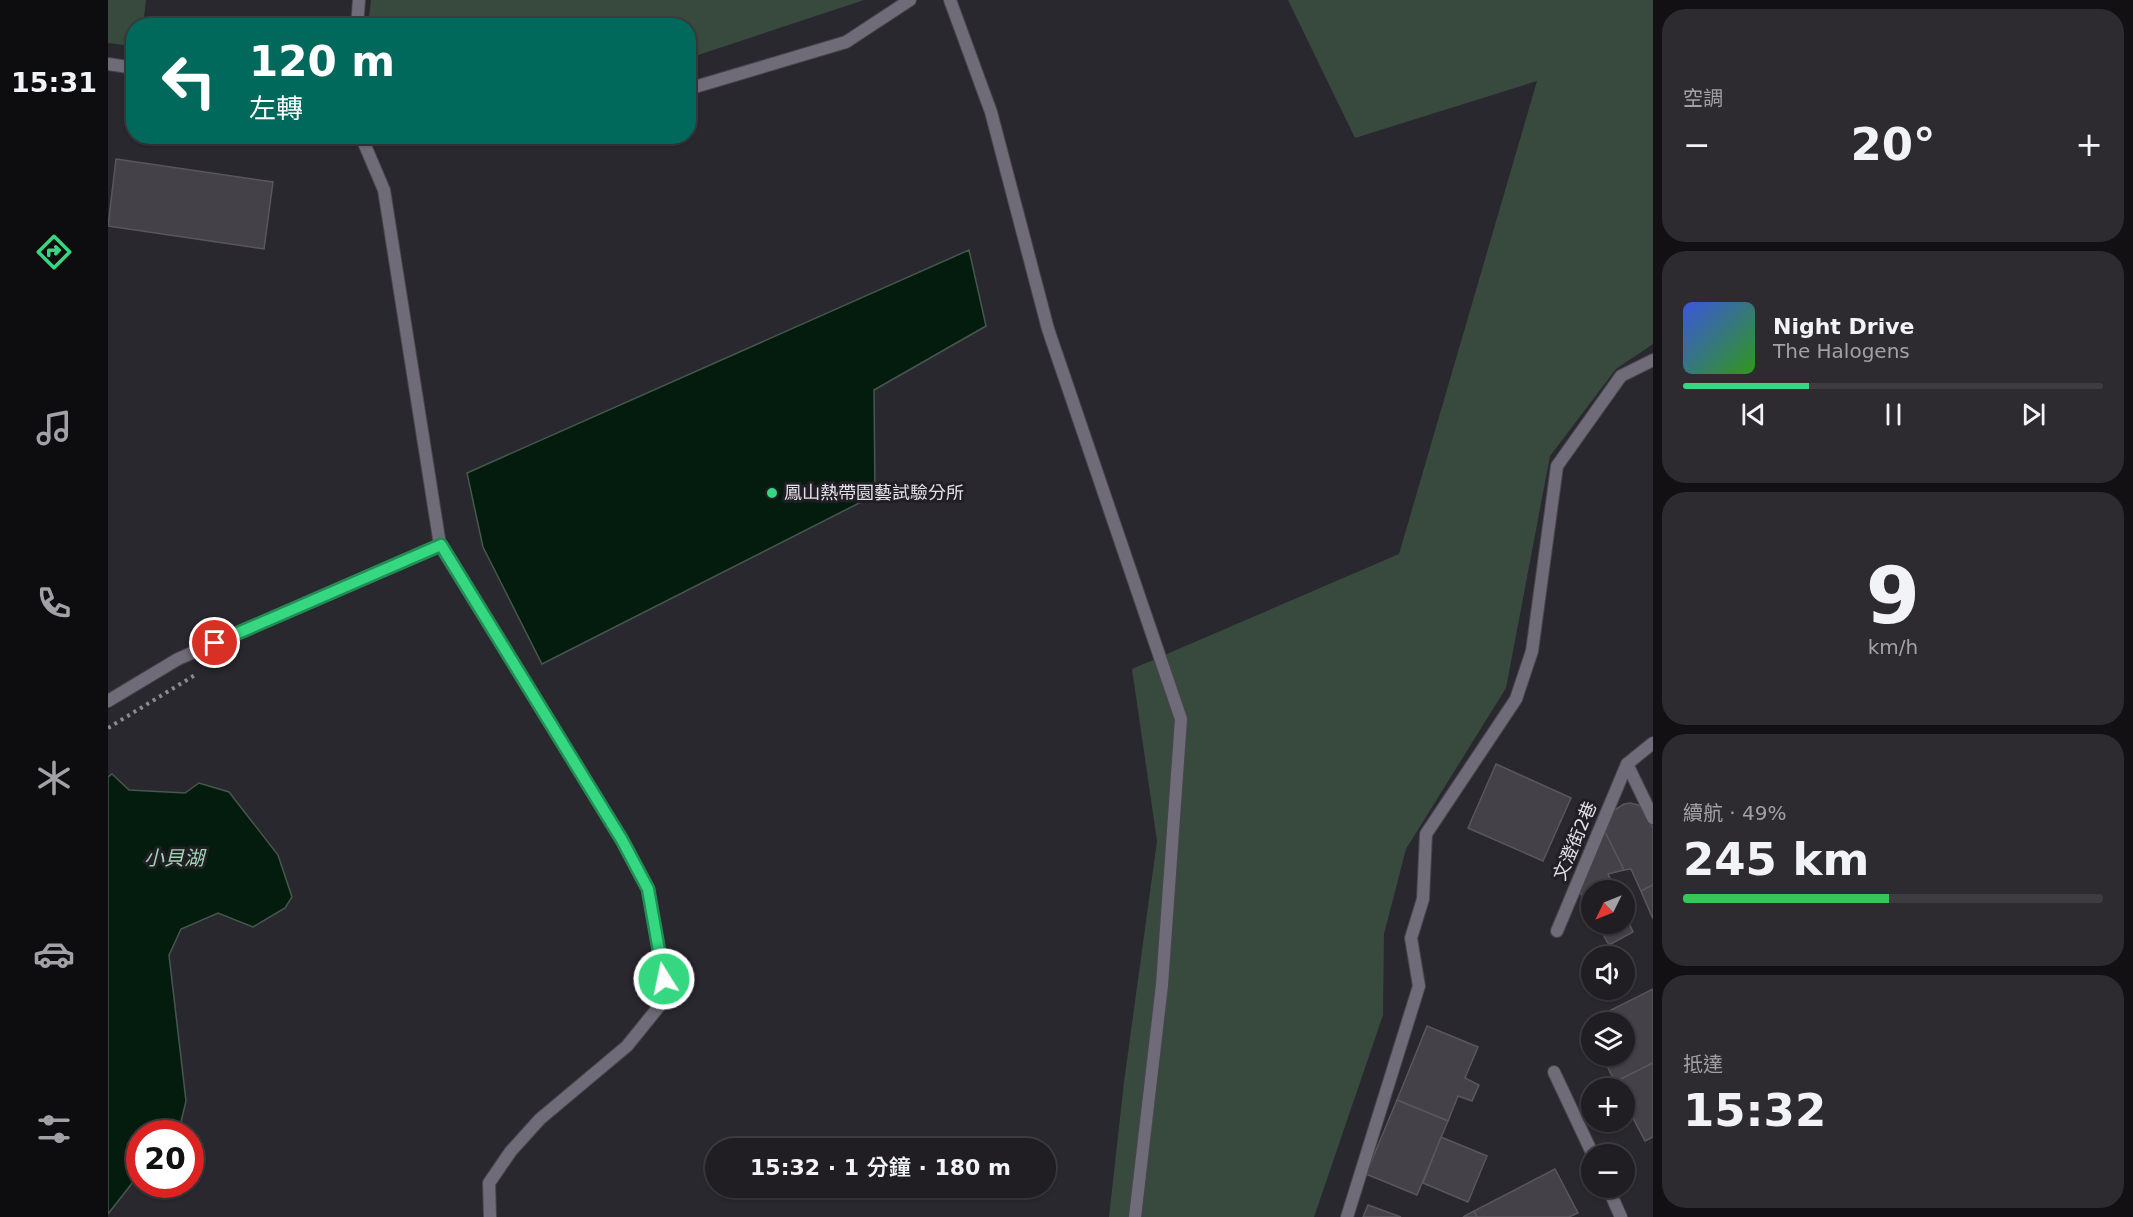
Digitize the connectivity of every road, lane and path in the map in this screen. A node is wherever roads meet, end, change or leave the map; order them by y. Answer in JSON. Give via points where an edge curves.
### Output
{"nodes":[{"id":1,"x":359,"y":0,"type":"edge"},
{"id":2,"x":910,"y":0,"type":"edge"},
{"id":3,"x":950,"y":0,"type":"edge"},
{"id":4,"x":358,"y":18,"type":"edge"},
{"id":5,"x":108,"y":64,"type":"edge"},
{"id":6,"x":126,"y":67,"type":"edge"},
{"id":7,"x":696,"y":87,"type":"edge"},
{"id":8,"x":364,"y":144,"type":"edge"},
{"id":9,"x":1653,"y":360,"type":"edge"},
{"id":10,"x":441,"y":545,"type":"junction"},
{"id":11,"x":108,"y":701,"type":"edge"},
{"id":12,"x":1653,"y":743,"type":"edge"},
{"id":13,"x":1627,"y":764,"type":"junction"},
{"id":14,"x":1653,"y":818,"type":"edge"},
{"id":15,"x":1557,"y":931,"type":"dead end"},
{"id":16,"x":1554,"y":1072,"type":"dead end"},
{"id":17,"x":1588,"y":1144,"type":"edge"},
{"id":18,"x":1612,"y":1198,"type":"edge"},
{"id":19,"x":490,"y":1217,"type":"edge"},
{"id":20,"x":1135,"y":1217,"type":"edge"},
{"id":21,"x":1347,"y":1217,"type":"edge"},
{"id":22,"x":1621,"y":1217,"type":"edge"}],
"edges":[{"from":1,"to":4,"type":"street"},
{"from":2,"to":7,"type":"street","via":[[846,42]]},
{"from":3,"to":20,"type":"street","via":[[991,112],[1048,329],[1181,719],[1162,985]]},
{"from":5,"to":6,"type":"street"},
{"from":8,"to":10,"type":"street","via":[[384,190]]},
{"from":9,"to":21,"type":"street","via":[[1622,376],[1557,466],[1532,651],[1516,699],[1426,834],[1423,899],[1411,938],[1419,986]]},
{"from":10,"to":11,"type":"street","via":[[178,659]]},
{"from":10,"to":19,"type":"street","via":[[648,889],[664,979],[661,1004],[627,1046],[540,1119],[511,1151],[489,1183]]},
{"from":12,"to":13,"type":"street"},
{"from":13,"to":14,"type":"street"},
{"from":13,"to":15,"type":"street","name":"文澄街2巷"},
{"from":16,"to":17,"type":"street"},
{"from":18,"to":22,"type":"street"}]}
